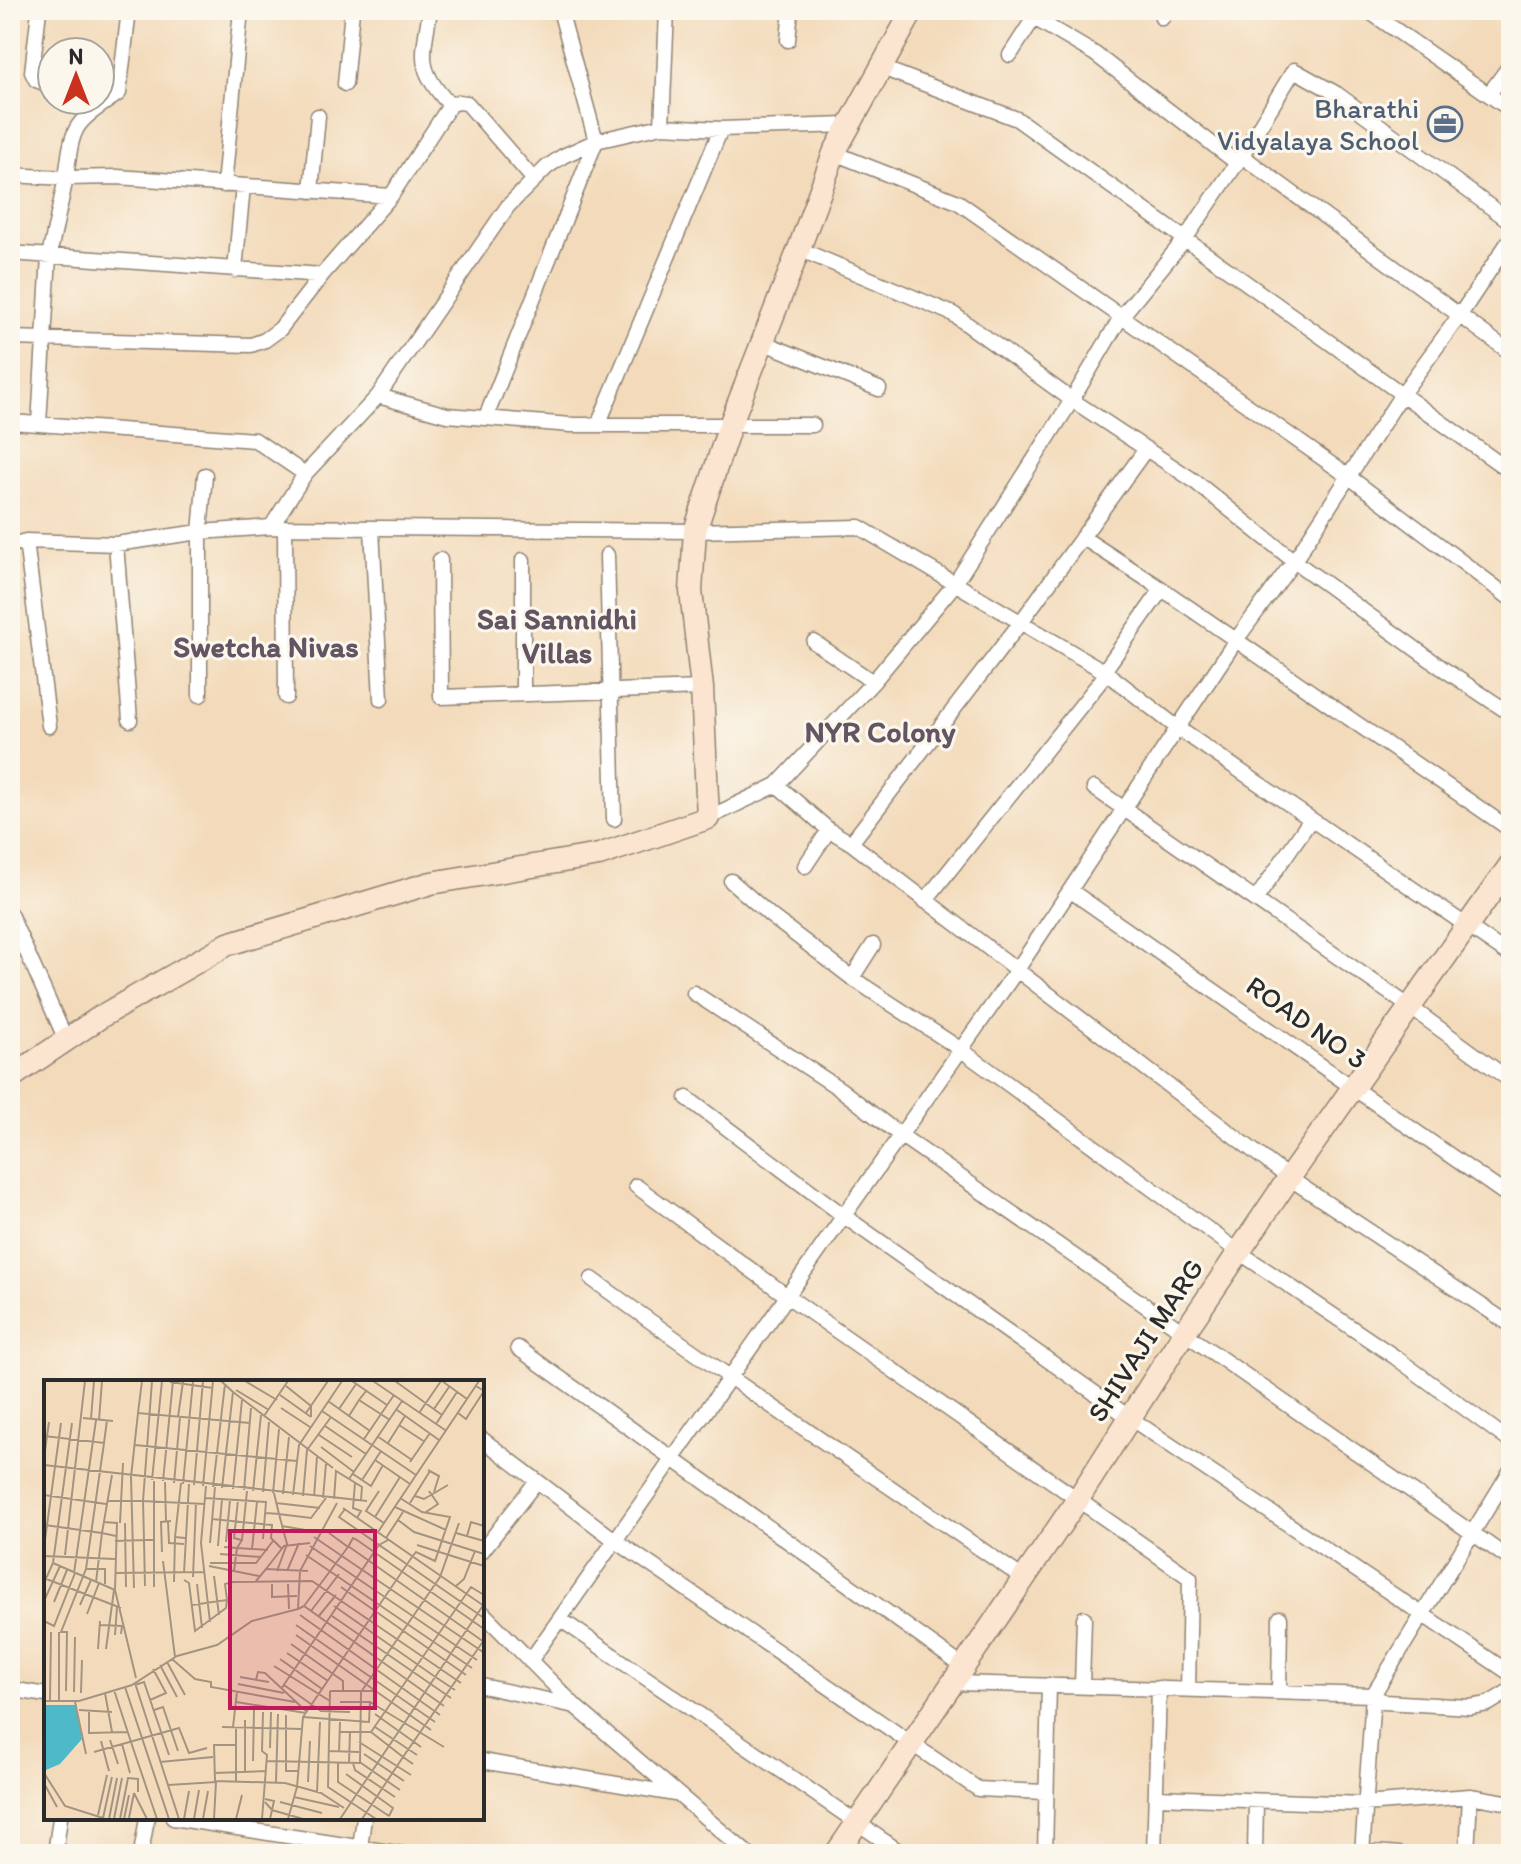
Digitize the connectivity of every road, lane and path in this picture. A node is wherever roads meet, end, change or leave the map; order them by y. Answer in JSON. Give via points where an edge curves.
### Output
{"nodes":[{"id":1,"x":39,"y":10,"type":"edge"},
{"id":2,"x":129,"y":10,"type":"edge"},
{"id":3,"x":241,"y":10,"type":"edge"},
{"id":4,"x":352,"y":10,"type":"edge"},
{"id":5,"x":430,"y":10,"type":"edge"},
{"id":6,"x":560,"y":10,"type":"edge"},
{"id":7,"x":667,"y":10,"type":"edge"},
{"id":8,"x":791,"y":10,"type":"edge"},
{"id":9,"x":912,"y":10,"type":"edge"},
{"id":10,"x":1367,"y":10,"type":"edge"},
{"id":11,"x":1036,"y":14,"type":"edge"},
{"id":12,"x":36,"y":36,"type":"edge"},
{"id":13,"x":36,"y":37,"type":"edge"},
{"id":14,"x":788,"y":40,"type":"dead end"},
{"id":15,"x":1010,"y":55,"type":"dead end"},
{"id":16,"x":1511,"y":64,"type":"edge"},
{"id":17,"x":882,"y":68,"type":"junction"},
{"id":18,"x":36,"y":80,"type":"edge"},
{"id":19,"x":345,"y":84,"type":"dead end"},
{"id":20,"x":119,"y":93,"type":"joint"},
{"id":21,"x":1489,"y":94,"type":"junction"},
{"id":22,"x":450,"y":105,"type":"junction"},
{"id":23,"x":1511,"y":110,"type":"edge"},
{"id":24,"x":318,"y":116,"type":"dead end"},
{"id":25,"x":848,"y":125,"type":"junction"},
{"id":26,"x":662,"y":126,"type":"junction"},
{"id":27,"x":721,"y":129,"type":"junction"},
{"id":28,"x":596,"y":141,"type":"junction"},
{"id":29,"x":834,"y":153,"type":"junction"},
{"id":30,"x":1239,"y":160,"type":"junction"},
{"id":31,"x":10,"y":175,"type":"edge"},
{"id":32,"x":66,"y":178,"type":"junction"},
{"id":33,"x":534,"y":180,"type":"junction"},
{"id":34,"x":224,"y":185,"type":"junction"},
{"id":35,"x":243,"y":186,"type":"junction"},
{"id":36,"x":311,"y":191,"type":"junction"},
{"id":37,"x":391,"y":196,"type":"junction"},
{"id":38,"x":1511,"y":222,"type":"edge"},
{"id":39,"x":1511,"y":238,"type":"edge"},
{"id":40,"x":1185,"y":239,"type":"junction"},
{"id":41,"x":799,"y":249,"type":"junction"},
{"id":42,"x":10,"y":253,"type":"edge"},
{"id":43,"x":49,"y":256,"type":"junction"},
{"id":44,"x":235,"y":270,"type":"junction"},
{"id":45,"x":322,"y":275,"type":"junction"},
{"id":46,"x":1460,"y":315,"type":"junction"},
{"id":47,"x":1121,"y":317,"type":"junction"},
{"id":48,"x":10,"y":338,"type":"edge"},
{"id":49,"x":44,"y":340,"type":"junction"},
{"id":50,"x":762,"y":342,"type":"junction"},
{"id":51,"x":1511,"y":353,"type":"edge"},
{"id":52,"x":879,"y":389,"type":"dead end"},
{"id":53,"x":1402,"y":394,"type":"junction"},
{"id":54,"x":378,"y":396,"type":"junction"},
{"id":55,"x":1072,"y":400,"type":"junction"},
{"id":56,"x":486,"y":417,"type":"junction"},
{"id":57,"x":10,"y":422,"type":"edge"},
{"id":58,"x":39,"y":424,"type":"junction"},
{"id":59,"x":598,"y":425,"type":"junction"},
{"id":60,"x":730,"y":425,"type":"junction"},
{"id":61,"x":813,"y":425,"type":"dead end"},
{"id":62,"x":1146,"y":449,"type":"junction"},
{"id":63,"x":1511,"y":472,"type":"edge"},
{"id":64,"x":305,"y":474,"type":"junction"},
{"id":65,"x":205,"y":475,"type":"dead end"},
{"id":66,"x":1348,"y":476,"type":"junction"},
{"id":67,"x":278,"y":528,"type":"junction"},
{"id":68,"x":372,"y":529,"type":"junction"},
{"id":69,"x":695,"y":531,"type":"junction"},
{"id":70,"x":200,"y":532,"type":"junction"},
{"id":71,"x":1082,"y":537,"type":"junction"},
{"id":72,"x":26,"y":541,"type":"junction"},
{"id":73,"x":116,"y":544,"type":"junction"},
{"id":74,"x":10,"y":545,"type":"edge"},
{"id":75,"x":607,"y":555,"type":"dead end"},
{"id":76,"x":440,"y":560,"type":"dead end"},
{"id":77,"x":523,"y":560,"type":"dead end"},
{"id":78,"x":1294,"y":561,"type":"junction"},
{"id":79,"x":954,"y":585,"type":"junction"},
{"id":80,"x":1162,"y":589,"type":"junction"},
{"id":81,"x":1511,"y":599,"type":"edge"},
{"id":82,"x":1021,"y":622,"type":"junction"},
{"id":83,"x":1236,"y":640,"type":"junction"},
{"id":84,"x":814,"y":642,"type":"dead end"},
{"id":85,"x":1106,"y":672,"type":"junction"},
{"id":86,"x":873,"y":682,"type":"junction"},
{"id":87,"x":702,"y":688,"type":"junction"},
{"id":88,"x":610,"y":691,"type":"junction"},
{"id":89,"x":523,"y":694,"type":"junction"},
{"id":90,"x":200,"y":695,"type":"dead end"},
{"id":91,"x":286,"y":697,"type":"dead end"},
{"id":92,"x":381,"y":699,"type":"dead end"},
{"id":93,"x":1511,"y":714,"type":"edge"},
{"id":94,"x":130,"y":720,"type":"dead end"},
{"id":95,"x":49,"y":726,"type":"dead end"},
{"id":96,"x":1179,"y":729,"type":"junction"},
{"id":97,"x":777,"y":785,"type":"junction"},
{"id":98,"x":1094,"y":788,"type":"dead end"},
{"id":99,"x":1126,"y":809,"type":"junction"},
{"id":100,"x":708,"y":818,"type":"junction"},
{"id":101,"x":614,"y":819,"type":"dead end"},
{"id":102,"x":1311,"y":819,"type":"junction"},
{"id":103,"x":829,"y":830,"type":"junction"},
{"id":104,"x":1511,"y":830,"type":"edge"},
{"id":105,"x":851,"y":843,"type":"junction"},
{"id":106,"x":1511,"y":864,"type":"edge"},
{"id":107,"x":805,"y":866,"type":"dead end"},
{"id":108,"x":731,"y":881,"type":"dead end"},
{"id":109,"x":1071,"y":891,"type":"junction"},
{"id":110,"x":1256,"y":899,"type":"junction"},
{"id":111,"x":925,"y":901,"type":"junction"},
{"id":112,"x":10,"y":914,"type":"edge"},
{"id":113,"x":1467,"y":925,"type":"junction"},
{"id":114,"x":873,"y":945,"type":"dead end"},
{"id":115,"x":1511,"y":956,"type":"edge"},
{"id":116,"x":1017,"y":970,"type":"junction"},
{"id":117,"x":852,"y":978,"type":"junction"},
{"id":118,"x":694,"y":993,"type":"dead end"},
{"id":119,"x":1410,"y":1007,"type":"junction"},
{"id":120,"x":66,"y":1040,"type":"junction"},
{"id":121,"x":960,"y":1049,"type":"junction"},
{"id":122,"x":10,"y":1078,"type":"edge"},
{"id":123,"x":1511,"y":1081,"type":"edge"},
{"id":124,"x":1354,"y":1086,"type":"junction"},
{"id":125,"x":687,"y":1098,"type":"dead end"},
{"id":126,"x":900,"y":1135,"type":"junction"},
{"id":127,"x":1289,"y":1178,"type":"junction"},
{"id":128,"x":636,"y":1186,"type":"dead end"},
{"id":129,"x":1511,"y":1198,"type":"edge"},
{"id":130,"x":844,"y":1216,"type":"junction"},
{"id":131,"x":1239,"y":1252,"type":"junction"},
{"id":132,"x":592,"y":1279,"type":"dead end"},
{"id":133,"x":787,"y":1296,"type":"junction"},
{"id":134,"x":1511,"y":1325,"type":"edge"},
{"id":135,"x":1184,"y":1333,"type":"junction"},
{"id":136,"x":518,"y":1348,"type":"dead end"},
{"id":137,"x":728,"y":1378,"type":"junction"},
{"id":138,"x":1130,"y":1418,"type":"junction"},
{"id":139,"x":484,"y":1441,"type":"edge"},
{"id":140,"x":1511,"y":1442,"type":"edge"},
{"id":141,"x":673,"y":1457,"type":"junction"},
{"id":142,"x":1511,"y":1470,"type":"edge"},
{"id":143,"x":536,"y":1482,"type":"junction"},
{"id":144,"x":1078,"y":1499,"type":"junction"},
{"id":145,"x":1473,"y":1534,"type":"junction"},
{"id":146,"x":616,"y":1541,"type":"junction"},
{"id":147,"x":484,"y":1548,"type":"edge"},
{"id":148,"x":1511,"y":1560,"type":"edge"},
{"id":149,"x":1023,"y":1578,"type":"junction"},
{"id":150,"x":1421,"y":1613,"type":"junction"},
{"id":151,"x":484,"y":1614,"type":"edge"},
{"id":152,"x":1084,"y":1618,"type":"dead end"},
{"id":153,"x":1280,"y":1618,"type":"dead end"},
{"id":154,"x":560,"y":1619,"type":"junction"},
{"id":155,"x":530,"y":1661,"type":"junction"},
{"id":156,"x":1511,"y":1674,"type":"edge"},
{"id":157,"x":960,"y":1676,"type":"junction"},
{"id":158,"x":1049,"y":1685,"type":"junction"},
{"id":159,"x":484,"y":1686,"type":"edge"},
{"id":160,"x":1082,"y":1687,"type":"junction"},
{"id":161,"x":1159,"y":1688,"type":"junction"},
{"id":162,"x":10,"y":1689,"type":"edge"},
{"id":163,"x":1188,"y":1690,"type":"junction"},
{"id":164,"x":1511,"y":1690,"type":"edge"},
{"id":165,"x":1279,"y":1692,"type":"junction"},
{"id":166,"x":44,"y":1695,"type":"edge"},
{"id":167,"x":1373,"y":1695,"type":"junction"},
{"id":168,"x":576,"y":1707,"type":"junction"},
{"id":169,"x":910,"y":1744,"type":"junction"},
{"id":170,"x":484,"y":1761,"type":"edge"},
{"id":171,"x":1045,"y":1792,"type":"junction"},
{"id":172,"x":677,"y":1795,"type":"junction"},
{"id":173,"x":1470,"y":1796,"type":"junction"},
{"id":174,"x":1156,"y":1797,"type":"junction"},
{"id":175,"x":1256,"y":1802,"type":"junction"},
{"id":176,"x":1511,"y":1803,"type":"edge"},
{"id":177,"x":1364,"y":1804,"type":"junction"},
{"id":178,"x":60,"y":1820,"type":"edge"},
{"id":179,"x":147,"y":1820,"type":"edge"},
{"id":180,"x":185,"y":1820,"type":"edge"},
{"id":181,"x":364,"y":1820,"type":"edge"},
{"id":182,"x":857,"y":1823,"type":"junction"},
{"id":183,"x":360,"y":1848,"type":"junction"},
{"id":184,"x":1362,"y":1853,"type":"edge"},
{"id":185,"x":55,"y":1854,"type":"edge"},
{"id":186,"x":141,"y":1854,"type":"edge"},
{"id":187,"x":402,"y":1854,"type":"edge"},
{"id":188,"x":748,"y":1854,"type":"edge"},
{"id":189,"x":836,"y":1854,"type":"edge"},
{"id":190,"x":903,"y":1854,"type":"edge"},
{"id":191,"x":1045,"y":1854,"type":"edge"},
{"id":192,"x":1154,"y":1854,"type":"edge"},
{"id":193,"x":1255,"y":1854,"type":"edge"},
{"id":194,"x":1399,"y":1854,"type":"edge"},
{"id":195,"x":1467,"y":1854,"type":"edge"}],
"edges":[{"from":1,"to":12,"type":"street"},
{"from":2,"to":20,"type":"street"},
{"from":3,"to":34,"type":"street"},
{"from":4,"to":19,"type":"street"},
{"from":5,"to":22,"type":"street","via":[[422,60],[427,78]]},
{"from":6,"to":28,"type":"street"},
{"from":7,"to":26,"type":"street"},
{"from":8,"to":14,"type":"street"},
{"from":9,"to":17,"type":"street"},
{"from":10,"to":21,"type":"street"},
{"from":11,"to":15,"type":"street"},
{"from":11,"to":30,"type":"street"},
{"from":13,"to":18,"type":"street"},
{"from":16,"to":21,"type":"street"},
{"from":17,"to":25,"type":"street"},
{"from":17,"to":40,"type":"street","via":[[1017,119]]},
{"from":20,"to":32,"type":"street","via":[[77,125]]},
{"from":21,"to":23,"type":"street"},
{"from":22,"to":33,"type":"street","via":[[467,103]]},
{"from":22,"to":37,"type":"street"},
{"from":24,"to":36,"type":"street"},
{"from":25,"to":27,"type":"street"},
{"from":25,"to":29,"type":"street"},
{"from":26,"to":27,"type":"street"},
{"from":26,"to":28,"type":"street"},
{"from":27,"to":59,"type":"street"},
{"from":28,"to":33,"type":"street","via":[[563,156]]},
{"from":28,"to":56,"type":"street"},
{"from":29,"to":41,"type":"street"},
{"from":29,"to":47,"type":"street","via":[[958,202]]},
{"from":30,"to":38,"type":"street","via":[[1294,70],[1337,94]]},
{"from":30,"to":40,"type":"street"},
{"from":30,"to":46,"type":"street"},
{"from":31,"to":32,"type":"street"},
{"from":32,"to":34,"type":"street"},
{"from":32,"to":43,"type":"street"},
{"from":33,"to":54,"type":"street","via":[[508,206]]},
{"from":34,"to":35,"type":"street"},
{"from":35,"to":36,"type":"street"},
{"from":35,"to":44,"type":"street"},
{"from":36,"to":37,"type":"street"},
{"from":37,"to":45,"type":"street"},
{"from":39,"to":46,"type":"street"},
{"from":40,"to":47,"type":"street"},
{"from":40,"to":53,"type":"street"},
{"from":41,"to":50,"type":"street"},
{"from":41,"to":55,"type":"street","via":[[953,314]]},
{"from":42,"to":43,"type":"street"},
{"from":43,"to":44,"type":"street"},
{"from":43,"to":49,"type":"street"},
{"from":44,"to":45,"type":"street"},
{"from":45,"to":49,"type":"street","via":[[280,329],[251,345]]},
{"from":46,"to":51,"type":"street"},
{"from":46,"to":53,"type":"street"},
{"from":47,"to":55,"type":"street"},
{"from":47,"to":66,"type":"street"},
{"from":48,"to":49,"type":"street"},
{"from":49,"to":58,"type":"street"},
{"from":50,"to":52,"type":"street"},
{"from":50,"to":60,"type":"street"},
{"from":53,"to":63,"type":"street"},
{"from":53,"to":66,"type":"street"},
{"from":54,"to":56,"type":"street","via":[[447,415]]},
{"from":54,"to":64,"type":"street"},
{"from":55,"to":62,"type":"street"},
{"from":55,"to":79,"type":"street"},
{"from":56,"to":59,"type":"street"},
{"from":57,"to":58,"type":"street"},
{"from":58,"to":64,"type":"street","via":[[255,440]]},
{"from":59,"to":60,"type":"street"},
{"from":60,"to":61,"type":"street"},
{"from":60,"to":69,"type":"street"},
{"from":62,"to":71,"type":"street"},
{"from":62,"to":78,"type":"street"},
{"from":64,"to":67,"type":"street"},
{"from":65,"to":70,"type":"street"},
{"from":66,"to":78,"type":"street"},
{"from":66,"to":81,"type":"street"},
{"from":67,"to":68,"type":"street"},
{"from":67,"to":70,"type":"street"},
{"from":67,"to":91,"type":"street"},
{"from":68,"to":69,"type":"street"},
{"from":68,"to":92,"type":"street"},
{"from":69,"to":79,"type":"street","via":[[859,527]]},
{"from":69,"to":87,"type":"street","via":[[691,591]]},
{"from":70,"to":73,"type":"street"},
{"from":70,"to":90,"type":"street"},
{"from":71,"to":80,"type":"street"},
{"from":71,"to":82,"type":"street"},
{"from":72,"to":73,"type":"street"},
{"from":72,"to":74,"type":"street"},
{"from":72,"to":95,"type":"street"},
{"from":73,"to":94,"type":"street"},
{"from":75,"to":88,"type":"street"},
{"from":76,"to":89,"type":"street","via":[[441,697]]},
{"from":77,"to":89,"type":"street"},
{"from":78,"to":83,"type":"street"},
{"from":78,"to":93,"type":"street"},
{"from":79,"to":82,"type":"street"},
{"from":79,"to":86,"type":"street"},
{"from":80,"to":83,"type":"street"},
{"from":80,"to":85,"type":"street"},
{"from":82,"to":85,"type":"street"},
{"from":82,"to":105,"type":"street"},
{"from":83,"to":96,"type":"street"},
{"from":83,"to":104,"type":"street"},
{"from":84,"to":86,"type":"street"},
{"from":85,"to":96,"type":"street"},
{"from":85,"to":111,"type":"street"},
{"from":86,"to":97,"type":"street"},
{"from":87,"to":88,"type":"street"},
{"from":87,"to":100,"type":"street"},
{"from":88,"to":89,"type":"street"},
{"from":88,"to":101,"type":"street"},
{"from":96,"to":99,"type":"street"},
{"from":96,"to":102,"type":"street"},
{"from":97,"to":100,"type":"street"},
{"from":97,"to":103,"type":"street"},
{"from":98,"to":99,"type":"street"},
{"from":99,"to":109,"type":"street"},
{"from":99,"to":110,"type":"street"},
{"from":100,"to":120,"type":"street","via":[[599,855],[431,883],[228,944]]},
{"from":102,"to":110,"type":"street"},
{"from":102,"to":113,"type":"street"},
{"from":103,"to":105,"type":"street"},
{"from":103,"to":107,"type":"street"},
{"from":105,"to":111,"type":"street"},
{"from":106,"to":113,"type":"street","name":"SHIVAJI MARG"},
{"from":108,"to":117,"type":"street"},
{"from":109,"to":116,"type":"street"},
{"from":109,"to":124,"type":"street","name":"ROAD NO 3"},
{"from":110,"to":119,"type":"street"},
{"from":111,"to":116,"type":"street"},
{"from":112,"to":120,"type":"street"},
{"from":113,"to":115,"type":"street"},
{"from":113,"to":119,"type":"street","name":"SHIVAJI MARG"},
{"from":114,"to":117,"type":"street"},
{"from":116,"to":121,"type":"street"},
{"from":116,"to":127,"type":"street"},
{"from":117,"to":121,"type":"street"},
{"from":118,"to":126,"type":"street"},
{"from":119,"to":123,"type":"street"},
{"from":119,"to":124,"type":"street","name":"SHIVAJI MARG"},
{"from":120,"to":122,"type":"street"},
{"from":121,"to":126,"type":"street"},
{"from":121,"to":131,"type":"street"},
{"from":124,"to":127,"type":"street","name":"SHIVAJI MARG"},
{"from":124,"to":129,"type":"street","name":"ROAD NO 3"},
{"from":125,"to":130,"type":"street"},
{"from":126,"to":130,"type":"street"},
{"from":126,"to":135,"type":"street"},
{"from":127,"to":131,"type":"street","name":"SHIVAJI MARG"},
{"from":127,"to":134,"type":"street"},
{"from":128,"to":133,"type":"street"},
{"from":130,"to":133,"type":"street"},
{"from":130,"to":138,"type":"street"},
{"from":131,"to":135,"type":"street","name":"SHIVAJI MARG"},
{"from":131,"to":140,"type":"street"},
{"from":132,"to":137,"type":"street"},
{"from":133,"to":137,"type":"street"},
{"from":133,"to":144,"type":"street"},
{"from":135,"to":138,"type":"street","name":"SHIVAJI MARG"},
{"from":135,"to":145,"type":"street"},
{"from":136,"to":141,"type":"street"},
{"from":137,"to":141,"type":"street"},
{"from":137,"to":149,"type":"street"},
{"from":138,"to":144,"type":"street","name":"SHIVAJI MARG"},
{"from":138,"to":150,"type":"street"},
{"from":139,"to":143,"type":"street"},
{"from":141,"to":146,"type":"street"},
{"from":141,"to":157,"type":"street"},
{"from":142,"to":145,"type":"street"},
{"from":143,"to":146,"type":"street"},
{"from":143,"to":147,"type":"street"},
{"from":144,"to":149,"type":"street","name":"SHIVAJI MARG"},
{"from":144,"to":163,"type":"street","via":[[1190,1578]]},
{"from":145,"to":148,"type":"street"},
{"from":145,"to":150,"type":"street"},
{"from":146,"to":154,"type":"street"},
{"from":146,"to":169,"type":"street"},
{"from":149,"to":157,"type":"street","name":"SHIVAJI MARG"},
{"from":150,"to":156,"type":"street"},
{"from":150,"to":167,"type":"street"},
{"from":151,"to":155,"type":"street"},
{"from":152,"to":160,"type":"street"},
{"from":153,"to":165,"type":"street"},
{"from":154,"to":155,"type":"street"},
{"from":154,"to":182,"type":"street"},
{"from":155,"to":168,"type":"street"},
{"from":157,"to":158,"type":"street"},
{"from":157,"to":169,"type":"street","name":"SHIVAJI MARG"},
{"from":158,"to":160,"type":"street"},
{"from":158,"to":171,"type":"street"},
{"from":159,"to":168,"type":"street"},
{"from":160,"to":161,"type":"street"},
{"from":161,"to":163,"type":"street"},
{"from":161,"to":174,"type":"street"},
{"from":162,"to":166,"type":"street"},
{"from":163,"to":165,"type":"street"},
{"from":164,"to":167,"type":"street","via":[[1488,1704],[1470,1707],[1384,1702]]},
{"from":165,"to":167,"type":"street"},
{"from":167,"to":177,"type":"street"},
{"from":168,"to":172,"type":"street"},
{"from":169,"to":171,"type":"street","via":[[978,1789]]},
{"from":169,"to":182,"type":"street","name":"SHIVAJI MARG"},
{"from":170,"to":172,"type":"street"},
{"from":171,"to":191,"type":"street"},
{"from":172,"to":188,"type":"street"},
{"from":173,"to":176,"type":"street"},
{"from":173,"to":177,"type":"street"},
{"from":173,"to":195,"type":"street"},
{"from":174,"to":175,"type":"street"},
{"from":174,"to":192,"type":"street"},
{"from":175,"to":177,"type":"street"},
{"from":175,"to":193,"type":"street"},
{"from":177,"to":184,"type":"street"},
{"from":178,"to":185,"type":"street"},
{"from":179,"to":186,"type":"street"},
{"from":180,"to":183,"type":"street"},
{"from":181,"to":183,"type":"street"},
{"from":182,"to":189,"type":"street","name":"SHIVAJI MARG"},
{"from":182,"to":190,"type":"street"},
{"from":183,"to":187,"type":"street"},
{"from":184,"to":194,"type":"street"}]}
